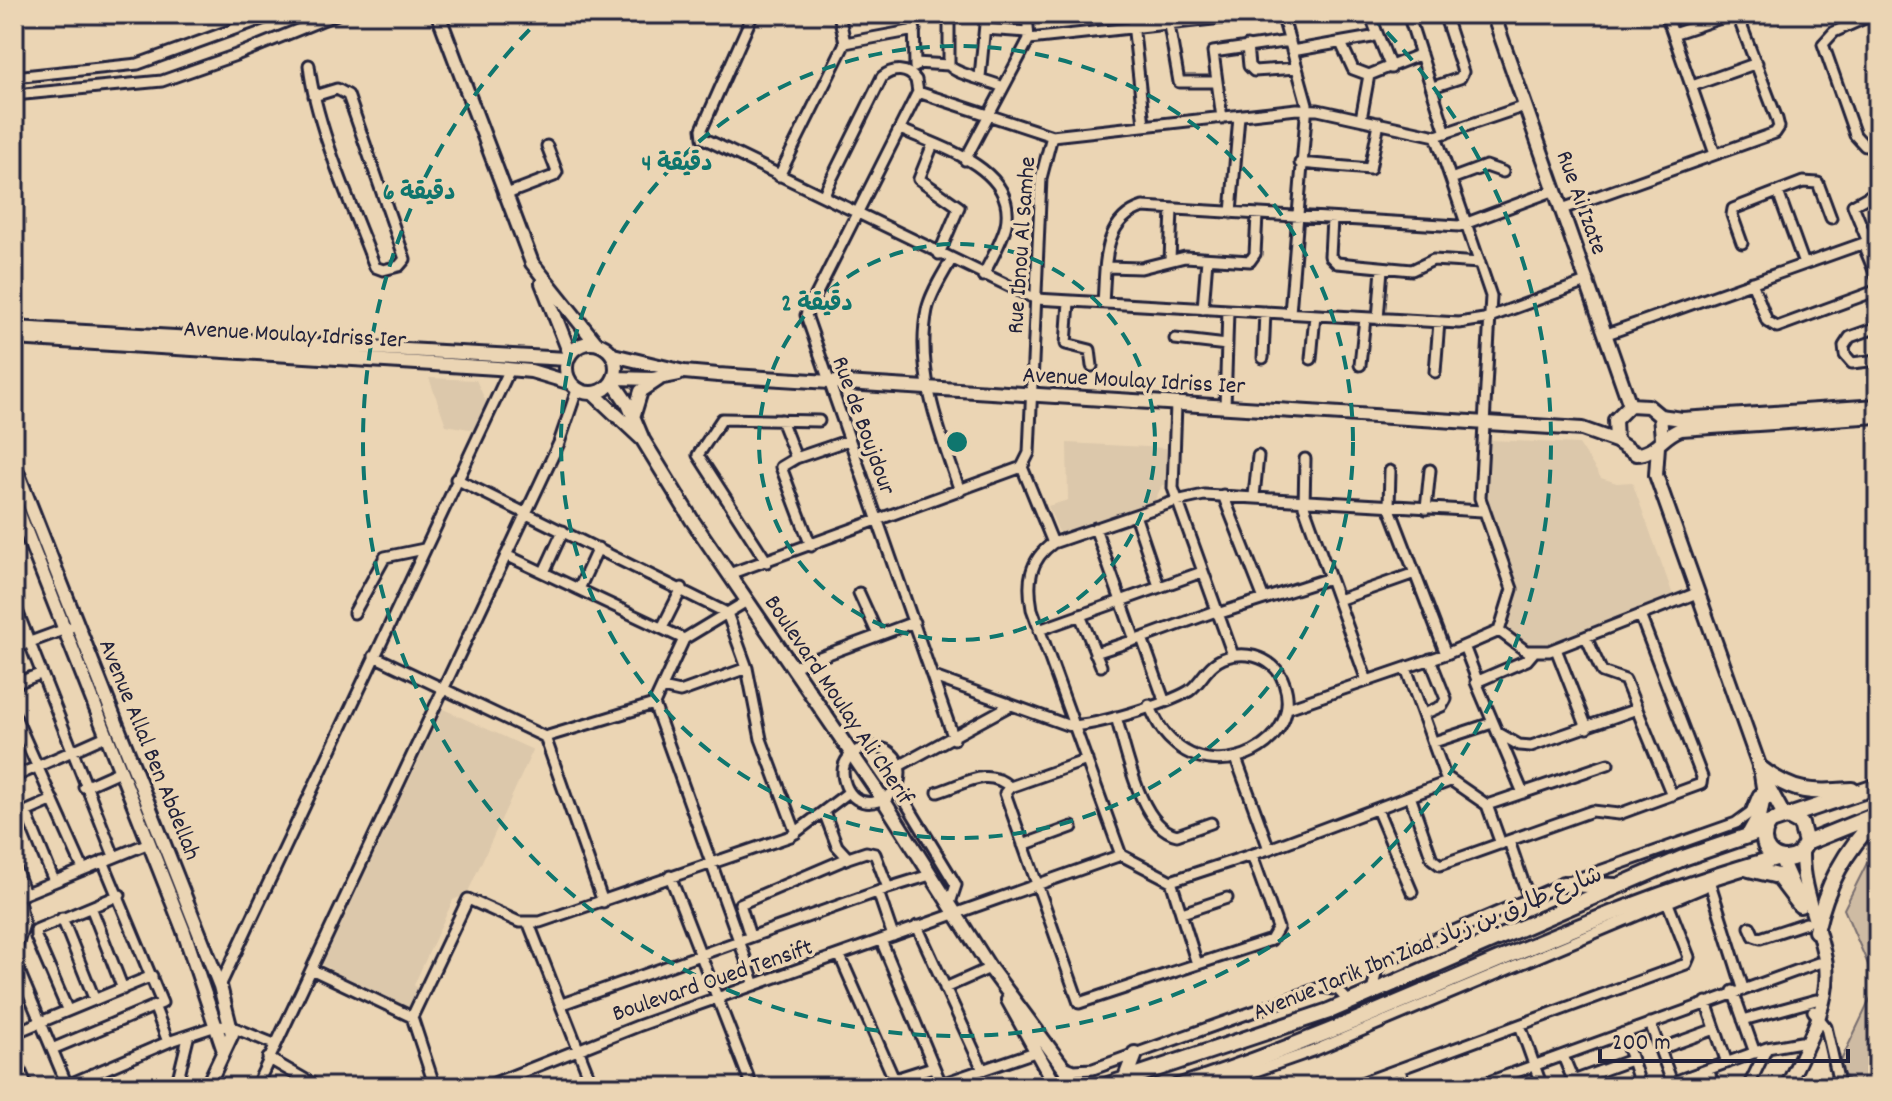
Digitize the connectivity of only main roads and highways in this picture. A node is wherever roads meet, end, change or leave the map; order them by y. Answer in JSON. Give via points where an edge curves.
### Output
{"nodes":[{"id":1,"x":427,"y":14,"type":"edge"},
{"id":2,"x":438,"y":14,"type":"edge"},
{"id":3,"x":446,"y":14,"type":"edge"},
{"id":4,"x":1493,"y":14,"type":"edge"},
{"id":5,"x":448,"y":42,"type":"junction"},
{"id":6,"x":539,"y":276,"type":"junction"},
{"id":7,"x":14,"y":328,"type":"edge"},
{"id":8,"x":14,"y":338,"type":"edge"},
{"id":9,"x":596,"y":343,"type":"junction"},
{"id":10,"x":613,"y":355,"type":"junction"},
{"id":11,"x":568,"y":356,"type":"junction"},
{"id":12,"x":684,"y":372,"type":"junction"},
{"id":13,"x":661,"y":377,"type":"junction"},
{"id":14,"x":614,"y":380,"type":"junction"},
{"id":15,"x":574,"y":386,"type":"junction"},
{"id":16,"x":594,"y":394,"type":"junction"},
{"id":17,"x":1630,"y":405,"type":"junction"},
{"id":18,"x":1878,"y":406,"type":"edge"},
{"id":19,"x":633,"y":416,"type":"junction"},
{"id":20,"x":1660,"y":416,"type":"junction"},
{"id":21,"x":1878,"y":416,"type":"edge"},
{"id":22,"x":1615,"y":420,"type":"junction"},
{"id":23,"x":1582,"y":429,"type":"junction"},
{"id":24,"x":643,"y":440,"type":"junction"},
{"id":25,"x":1616,"y":441,"type":"junction"},
{"id":26,"x":1660,"y":442,"type":"junction"},
{"id":27,"x":1636,"y":454,"type":"junction"},
{"id":28,"x":14,"y":464,"type":"edge"},
{"id":29,"x":1656,"y":475,"type":"junction"},
{"id":30,"x":14,"y":501,"type":"edge"},
{"id":31,"x":71,"y":626,"type":"junction"},
{"id":32,"x":1762,"y":780,"type":"junction"},
{"id":33,"x":1875,"y":787,"type":"edge"},
{"id":34,"x":1878,"y":816,"type":"edge"},
{"id":35,"x":1786,"y":817,"type":"junction"},
{"id":36,"x":1766,"y":829,"type":"junction"},
{"id":37,"x":1749,"y":835,"type":"junction"},
{"id":38,"x":1804,"y":847,"type":"junction"},
{"id":39,"x":1779,"y":859,"type":"junction"},
{"id":40,"x":1737,"y":869,"type":"junction"},
{"id":41,"x":1563,"y":884,"type":"road end"},
{"id":42,"x":1621,"y":886,"type":"junction"},
{"id":43,"x":1800,"y":905,"type":"junction"},
{"id":44,"x":1811,"y":927,"type":"junction"},
{"id":45,"x":1001,"y":982,"type":"junction"},
{"id":46,"x":1815,"y":1009,"type":"junction"},
{"id":47,"x":224,"y":1051,"type":"junction"},
{"id":48,"x":1135,"y":1054,"type":"road end"},
{"id":49,"x":1125,"y":1080,"type":"junction"},
{"id":50,"x":1051,"y":1084,"type":"edge"},
{"id":51,"x":1072,"y":1086,"type":"edge"},
{"id":52,"x":207,"y":1087,"type":"edge"},
{"id":53,"x":1092,"y":1087,"type":"edge"},
{"id":54,"x":1102,"y":1087,"type":"edge"},
{"id":55,"x":1177,"y":1087,"type":"edge"},
{"id":56,"x":1784,"y":1087,"type":"edge"}],
"edges":[{"from":1,"to":5,"type":"main road"},
{"from":2,"to":5,"type":"main road"},
{"from":3,"to":5,"type":"main road"},
{"from":4,"to":17,"type":"main road","name":"Rue Ai Izate"},
{"from":5,"to":6,"type":"main road"},
{"from":6,"to":9,"type":"main road"},
{"from":6,"to":11,"type":"main road"},
{"from":7,"to":11,"type":"main road","name":"Avenue Moulay Idriss Ier"},
{"from":8,"to":15,"type":"main road","name":"Avenue Moulay Idriss Ier","via":[[510,369]]},
{"from":9,"to":10,"type":"main road"},
{"from":9,"to":11,"type":"main road","via":[[579,345]]},
{"from":10,"to":12,"type":"main road"},
{"from":10,"to":14,"type":"main road"},
{"from":11,"to":15,"type":"main road","via":[[565,371]]},
{"from":12,"to":13,"type":"main road"},
{"from":12,"to":23,"type":"main road","name":"Avenue Moulay Idriss Ier"},
{"from":13,"to":14,"type":"main road"},
{"from":13,"to":19,"type":"main road","via":[[641,391]]},
{"from":14,"to":16,"type":"main road"},
{"from":14,"to":19,"type":"main road","name":"Boulevard Moulay Ali Cherif"},
{"from":15,"to":16,"type":"main road"},
{"from":16,"to":24,"type":"main road","name":"Boulevard Moulay Ali Cherif"},
{"from":17,"to":20,"type":"main road","via":[[1648,406]]},
{"from":17,"to":22,"type":"main road"},
{"from":18,"to":20,"type":"main road","via":[[1682,419]]},
{"from":19,"to":24,"type":"main road","name":"Boulevard Moulay Ali Cherif"},
{"from":20,"to":26,"type":"main road"},
{"from":21,"to":26,"type":"main road","via":[[1688,428]]},
{"from":22,"to":23,"type":"main road"},
{"from":22,"to":25,"type":"main road"},
{"from":23,"to":25,"type":"main road"},
{"from":24,"to":45,"type":"main road","name":"Boulevard Moulay Ali Cherif"},
{"from":25,"to":27,"type":"main road"},
{"from":26,"to":27,"type":"main road"},
{"from":26,"to":29,"type":"main road"},
{"from":27,"to":29,"type":"main road"},
{"from":28,"to":31,"type":"main road","name":"Avenue Allal Ben Abdellah"},
{"from":29,"to":32,"type":"main road"},
{"from":30,"to":31,"type":"main road","name":"Avenue Allal Ben Abdellah"},
{"from":31,"to":47,"type":"main road","name":"Avenue Allal Ben Abdellah","via":[[106,736]]},
{"from":31,"to":47,"type":"main road","name":"Avenue Allal Ben Abdellah","via":[[220,986],[232,1027]]},
{"from":32,"to":33,"type":"main road","via":[[1798,791]]},
{"from":32,"to":35,"type":"main road"},
{"from":32,"to":36,"type":"main road"},
{"from":32,"to":37,"type":"main road","via":[[1759,817]]},
{"from":33,"to":35,"type":"main road"},
{"from":34,"to":38,"type":"main road","via":[[1836,828]]},
{"from":34,"to":44,"type":"main road","via":[[1839,866]]},
{"from":35,"to":36,"type":"main road"},
{"from":35,"to":38,"type":"main road","via":[[1801,824]]},
{"from":36,"to":37,"type":"main road","name":"Avenue Tarik Ibn Ziad شارع طارق بن زياد"},
{"from":36,"to":39,"type":"main road","via":[[1766,848]]},
{"from":37,"to":42,"type":"main road","name":"Avenue Tarik Ibn Ziad شارع طارق بن زياد"},
{"from":38,"to":39,"type":"main road","via":[[1792,859]]},
{"from":38,"to":44,"type":"main road"},
{"from":39,"to":40,"type":"main road","name":"Avenue Tarik Ibn Ziad شارع طارق بن زياد"},
{"from":39,"to":43,"type":"main road"},
{"from":40,"to":43,"type":"main road","via":[[1778,876]]},
{"from":40,"to":55,"type":"main road","name":"Avenue Tarik Ibn Ziad شارع طارق بن زياد","via":[[1252,1068]]},
{"from":41,"to":42,"type":"main road"},
{"from":42,"to":49,"type":"main road","name":"Avenue Tarik Ibn Ziad شارع طارق بن زياد","via":[[1349,1002]]},
{"from":43,"to":44,"type":"main road"},
{"from":44,"to":46,"type":"main road","via":[[1818,963]]},
{"from":44,"to":46,"type":"main road","via":[[1826,976]]},
{"from":45,"to":50,"type":"main road","name":"Boulevard Moulay Ali Cherif"},
{"from":45,"to":51,"type":"main road","name":"Boulevard Moulay Ali Cherif"},
{"from":46,"to":56,"type":"main road"},
{"from":46,"to":56,"type":"main road"},
{"from":47,"to":52,"type":"main road"},
{"from":48,"to":49,"type":"main road"},
{"from":49,"to":54,"type":"main road","name":"Avenue Tarik Ibn Ziad شارع طارق بن زياد"},
{"from":51,"to":53,"type":"main road"}]}
